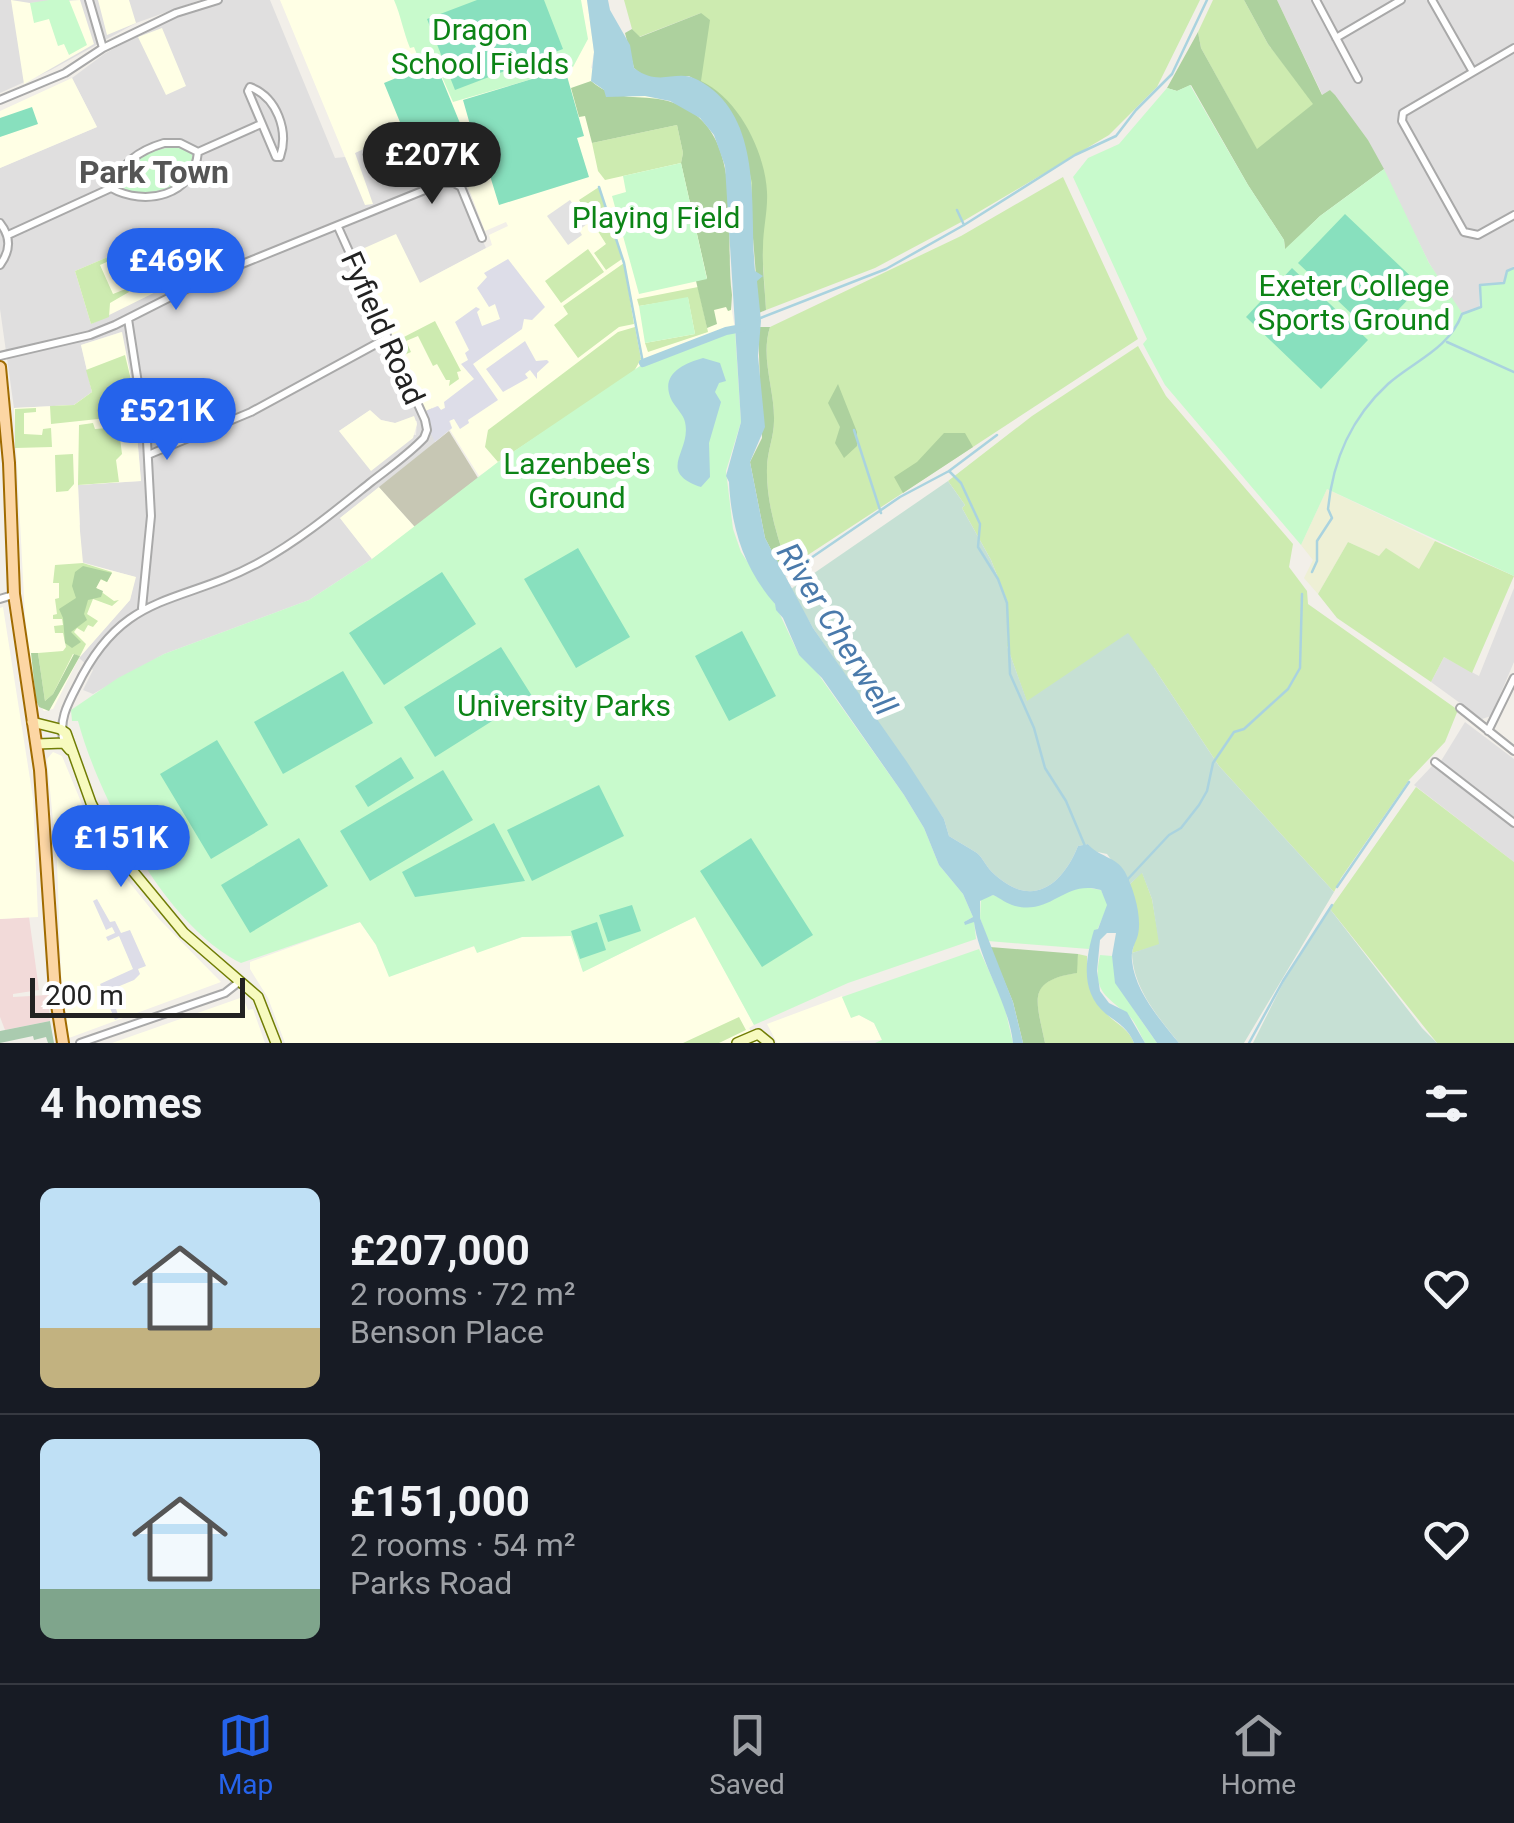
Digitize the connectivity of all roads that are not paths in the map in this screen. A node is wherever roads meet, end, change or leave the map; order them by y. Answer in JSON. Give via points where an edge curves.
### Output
{"nodes":[{"id":1,"x":89,"y":0,"type":"edge"},
{"id":2,"x":218,"y":0,"type":"edge"},
{"id":3,"x":1316,"y":0,"type":"edge"},
{"id":4,"x":1401,"y":0,"type":"edge"},
{"id":5,"x":1432,"y":0,"type":"edge"},
{"id":6,"x":1336,"y":38,"type":"junction"},
{"id":7,"x":103,"y":48,"type":"junction"},
{"id":8,"x":1514,"y":48,"type":"edge"},
{"id":9,"x":1473,"y":72,"type":"junction"},
{"id":10,"x":1358,"y":79,"type":"dead end"},
{"id":11,"x":0,"y":100,"type":"edge"},
{"id":12,"x":261,"y":124,"type":"junction"},
{"id":13,"x":198,"y":152,"type":"junction"},
{"id":14,"x":111,"y":188,"type":"junction"},
{"id":15,"x":1514,"y":215,"type":"edge"},
{"id":16,"x":0,"y":222,"type":"edge"},
{"id":17,"x":338,"y":227,"type":"junction"},
{"id":18,"x":8,"y":235,"type":"junction"},
{"id":19,"x":482,"y":238,"type":"dead end"},
{"id":20,"x":0,"y":265,"type":"edge"},
{"id":21,"x":128,"y":319,"type":"junction"},
{"id":22,"x":387,"y":338,"type":"junction"},
{"id":23,"x":0,"y":356,"type":"edge"},
{"id":24,"x":0,"y":367,"type":"edge"},
{"id":25,"x":148,"y":455,"type":"junction"},
{"id":26,"x":14,"y":594,"type":"junction"},
{"id":27,"x":0,"y":600,"type":"edge"},
{"id":28,"x":142,"y":609,"type":"junction"},
{"id":29,"x":1514,"y":678,"type":"edge"},
{"id":30,"x":1460,"y":708,"type":"dead end"},
{"id":31,"x":32,"y":722,"type":"junction"},
{"id":32,"x":60,"y":728,"type":"junction"},
{"id":33,"x":1488,"y":730,"type":"junction"},
{"id":34,"x":64,"y":743,"type":"junction"},
{"id":35,"x":37,"y":744,"type":"junction"},
{"id":36,"x":1514,"y":750,"type":"edge"},
{"id":37,"x":72,"y":752,"type":"junction"},
{"id":38,"x":1435,"y":762,"type":"dead end"},
{"id":39,"x":1514,"y":822,"type":"edge"},
{"id":40,"x":240,"y":982,"type":"junction"},
{"id":41,"x":102,"y":1040,"type":"edge"},
{"id":42,"x":63,"y":1043,"type":"edge"},
{"id":43,"x":80,"y":1043,"type":"edge"},
{"id":44,"x":276,"y":1043,"type":"edge"},
{"id":45,"x":737,"y":1043,"type":"edge"},
{"id":46,"x":770,"y":1043,"type":"edge"}],
"edges":[{"from":1,"to":7,"type":"street"},
{"from":2,"to":7,"type":"street"},
{"from":3,"to":6,"type":"street"},
{"from":4,"to":6,"type":"street"},
{"from":5,"to":9,"type":"street"},
{"from":6,"to":10,"type":"street"},
{"from":7,"to":11,"type":"street","via":[[66,73]]},
{"from":8,"to":9,"type":"street"},
{"from":9,"to":15,"type":"street","via":[[1403,113],[1402,122],[1464,232],[1474,236]]},
{"from":12,"to":12,"type":"street","via":[[248,91],[250,87],[279,116],[280,157]]},
{"from":12,"to":13,"type":"street"},
{"from":13,"to":14,"type":"street","via":[[180,143],[147,148],[122,166]]},
{"from":13,"to":14,"type":"street","via":[[194,171],[169,193],[135,199]]},
{"from":14,"to":18,"type":"street"},
{"from":16,"to":18,"type":"street"},
{"from":17,"to":19,"type":"street","via":[[454,183]]},
{"from":17,"to":21,"type":"street","via":[[210,277]]},
{"from":17,"to":22,"type":"street","name":"Fyfield Road"},
{"from":18,"to":20,"type":"street"},
{"from":21,"to":23,"type":"street"},
{"from":21,"to":25,"type":"street"},
{"from":22,"to":25,"type":"street","via":[[251,412]]},
{"from":22,"to":28,"type":"street","name":"Fyfield Road","via":[[427,430],[422,441],[263,560]]},
{"from":24,"to":26,"type":"main road"},
{"from":25,"to":28,"type":"street","via":[[152,516]]},
{"from":26,"to":27,"type":"street"},
{"from":26,"to":31,"type":"main road"},
{"from":28,"to":32,"type":"street","via":[[91,657]]},
{"from":29,"to":33,"type":"street"},
{"from":30,"to":33,"type":"street"},
{"from":31,"to":32,"type":"street"},
{"from":31,"to":35,"type":"main road"},
{"from":32,"to":34,"type":"street"},
{"from":32,"to":37,"type":"street"},
{"from":33,"to":36,"type":"street"},
{"from":34,"to":35,"type":"street"},
{"from":34,"to":37,"type":"street"},
{"from":35,"to":42,"type":"main road"},
{"from":37,"to":40,"type":"street","via":[[113,847],[184,933]]},
{"from":38,"to":39,"type":"street"},
{"from":40,"to":41,"type":"street"},
{"from":40,"to":44,"type":"street","via":[[262,1004]]},
{"from":41,"to":43,"type":"street"},
{"from":45,"to":46,"type":"street","via":[[761,1035]]}]}
